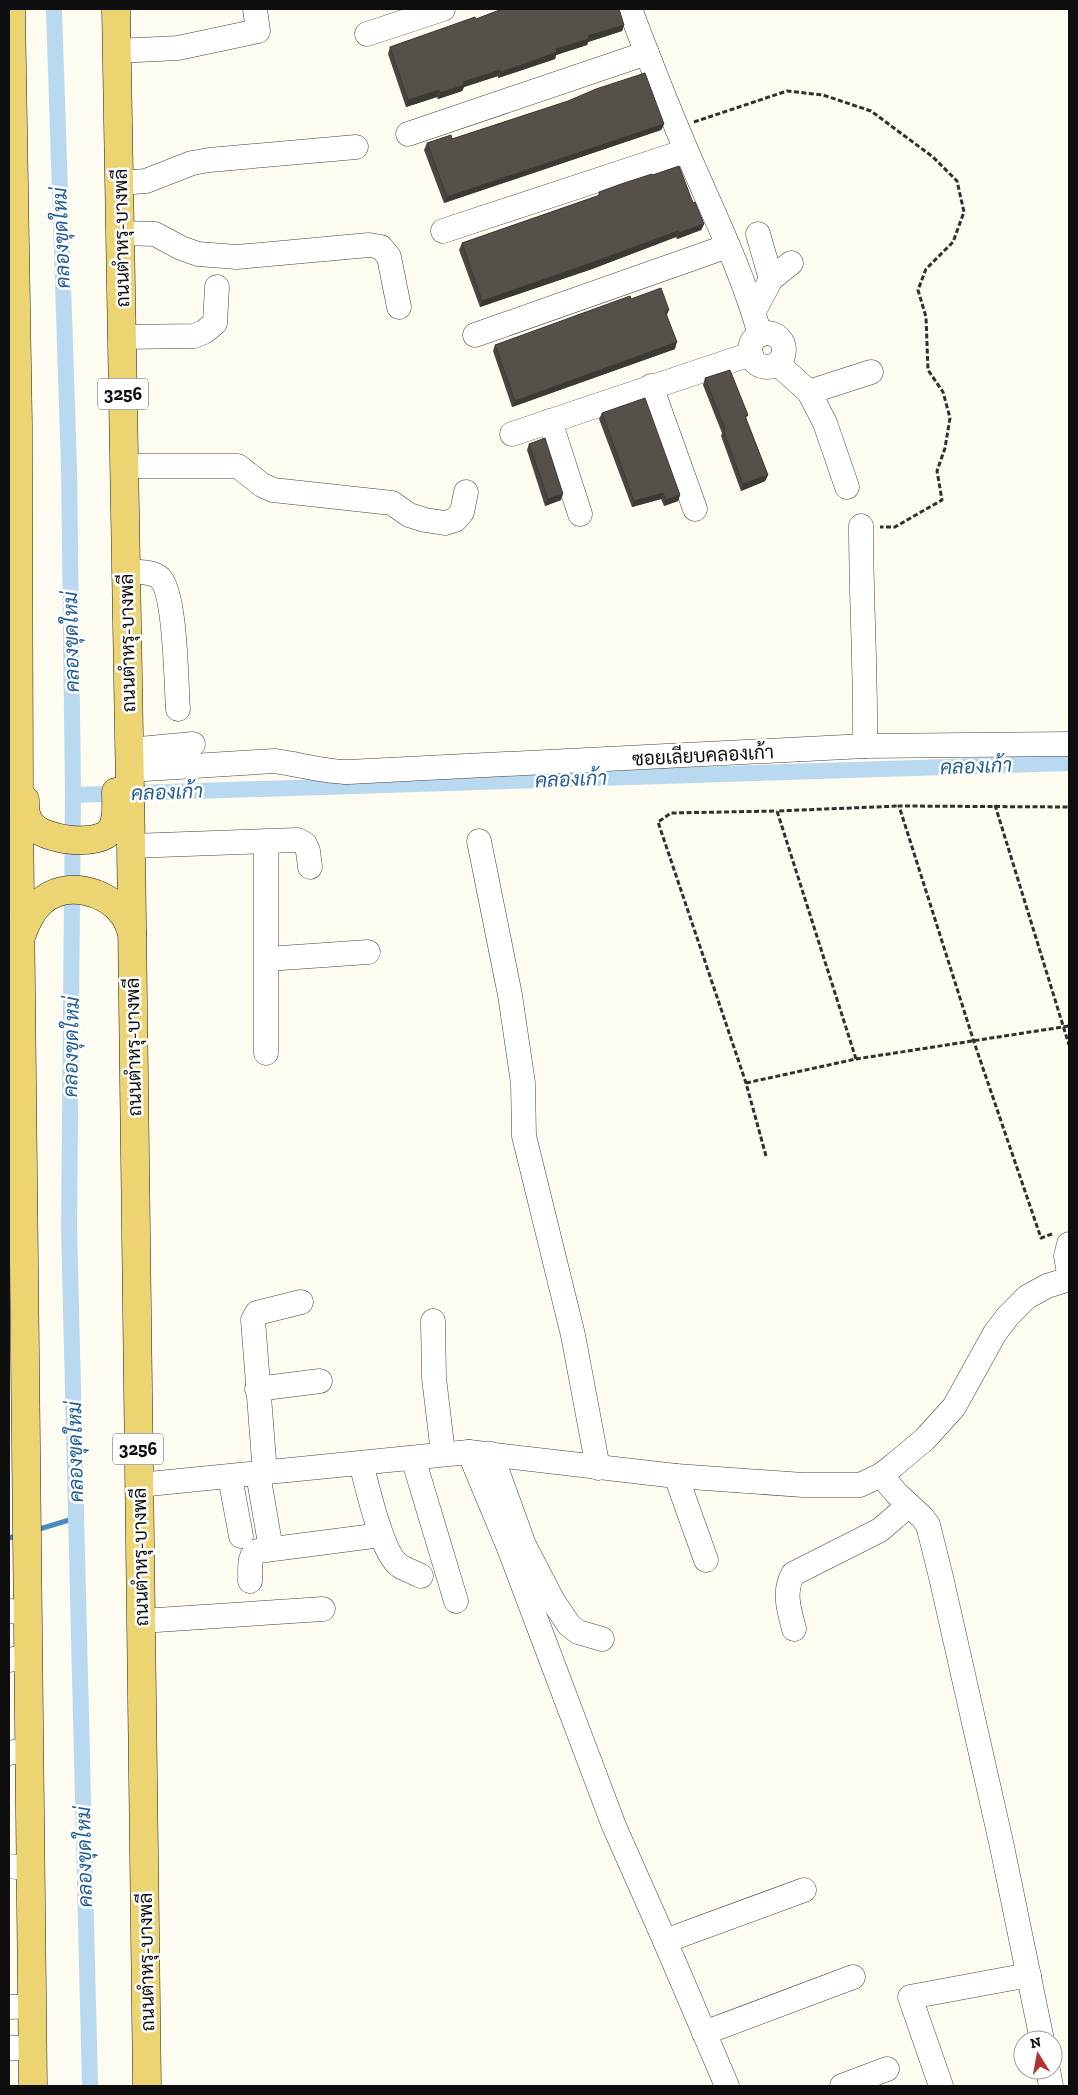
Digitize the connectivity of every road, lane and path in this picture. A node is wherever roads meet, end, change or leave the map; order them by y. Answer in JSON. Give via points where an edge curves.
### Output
{"nodes":[{"id":1,"x":11,"y":9,"type":"edge"},
{"id":2,"x":116,"y":9,"type":"edge"},
{"id":3,"x":255,"y":9,"type":"edge"},
{"id":4,"x":443,"y":9,"type":"edge"},
{"id":5,"x":630,"y":9,"type":"edge"},
{"id":6,"x":367,"y":34,"type":"dead end"},
{"id":7,"x":10,"y":50,"type":"edge"},
{"id":8,"x":117,"y":51,"type":"junction"},
{"id":9,"x":647,"y":53,"type":"junction"},
{"id":10,"x":677,"y":128,"type":"junction"},
{"id":11,"x":408,"y":134,"type":"dead end"},
{"id":12,"x":356,"y":147,"type":"dead end"},
{"id":13,"x":686,"y":151,"type":"junction"},
{"id":14,"x":120,"y":183,"type":"junction"},
{"id":15,"x":442,"y":232,"type":"dead end"},
{"id":16,"x":120,"y":233,"type":"junction"},
{"id":17,"x":758,"y":234,"type":"dead end"},
{"id":18,"x":728,"y":246,"type":"junction"},
{"id":19,"x":791,"y":263,"type":"dead end"},
{"id":20,"x":771,"y":279,"type":"junction"},
{"id":21,"x":217,"y":287,"type":"dead end"},
{"id":22,"x":399,"y":307,"type":"dead end"},
{"id":23,"x":12,"y":310,"type":"edge"},
{"id":24,"x":754,"y":311,"type":"junction"},
{"id":25,"x":475,"y":335,"type":"dead end"},
{"id":26,"x":122,"y":337,"type":"junction"},
{"id":27,"x":755,"y":344,"type":"junction"},
{"id":28,"x":871,"y":372,"type":"dead end"},
{"id":29,"x":651,"y":386,"type":"junction"},
{"id":30,"x":809,"y":392,"type":"junction"},
{"id":31,"x":13,"y":393,"type":"edge"},
{"id":32,"x":550,"y":421,"type":"junction"},
{"id":33,"x":13,"y":424,"type":"edge"},
{"id":34,"x":512,"y":434,"type":"dead end"},
{"id":35,"x":124,"y":466,"type":"junction"},
{"id":36,"x":848,"y":487,"type":"dead end"},
{"id":37,"x":466,"y":492,"type":"dead end"},
{"id":38,"x":695,"y":509,"type":"dead end"},
{"id":39,"x":13,"y":514,"type":"edge"},
{"id":40,"x":580,"y":514,"type":"dead end"},
{"id":41,"x":861,"y":526,"type":"joint"},
{"id":42,"x":126,"y":571,"type":"junction"},
{"id":43,"x":19,"y":598,"type":"junction"},
{"id":44,"x":19,"y":639,"type":"junction"},
{"id":45,"x":9,"y":679,"type":"edge"},
{"id":46,"x":178,"y":709,"type":"dead end"},
{"id":47,"x":193,"y":744,"type":"dead end"},
{"id":48,"x":1069,"y":744,"type":"edge"},
{"id":49,"x":865,"y":746,"type":"junction"},
{"id":50,"x":126,"y":770,"type":"junction"},
{"id":51,"x":995,"y":805,"type":"junction"},
{"id":52,"x":899,"y":806,"type":"junction"},
{"id":53,"x":1069,"y":807,"type":"edge"},
{"id":54,"x":777,"y":811,"type":"junction"},
{"id":55,"x":123,"y":812,"type":"junction"},
{"id":56,"x":9,"y":824,"type":"edge"},
{"id":57,"x":479,"y":841,"type":"dead end"},
{"id":58,"x":266,"y":842,"type":"junction"},
{"id":59,"x":131,"y":846,"type":"junction"},
{"id":60,"x":20,"y":854,"type":"junction"},
{"id":61,"x":310,"y":867,"type":"dead end"},
{"id":62,"x":132,"y":933,"type":"junction"},
{"id":63,"x":21,"y":936,"type":"junction"},
{"id":64,"x":368,"y":952,"type":"dead end"},
{"id":65,"x":267,"y":959,"type":"junction"},
{"id":66,"x":1069,"y":1026,"type":"edge"},
{"id":67,"x":1064,"y":1027,"type":"junction"},
{"id":68,"x":974,"y":1042,"type":"junction"},
{"id":69,"x":1069,"y":1045,"type":"edge"},
{"id":70,"x":266,"y":1053,"type":"dead end"},
{"id":71,"x":856,"y":1060,"type":"junction"},
{"id":72,"x":746,"y":1083,"type":"junction"},
{"id":73,"x":16,"y":1108,"type":"edge"},
{"id":74,"x":766,"y":1156,"type":"dead end"},
{"id":75,"x":16,"y":1184,"type":"edge"},
{"id":76,"x":1065,"y":1238,"type":"edge"},
{"id":77,"x":16,"y":1249,"type":"edge"},
{"id":78,"x":1069,"y":1273,"type":"edge"},
{"id":79,"x":1069,"y":1279,"type":"edge"},
{"id":80,"x":301,"y":1302,"type":"dead end"},
{"id":81,"x":433,"y":1321,"type":"dead end"},
{"id":82,"x":320,"y":1381,"type":"dead end"},
{"id":83,"x":257,"y":1389,"type":"junction"},
{"id":84,"x":17,"y":1403,"type":"edge"},
{"id":85,"x":443,"y":1453,"type":"junction"},
{"id":86,"x":480,"y":1453,"type":"junction"},
{"id":87,"x":413,"y":1458,"type":"junction"},
{"id":88,"x":361,"y":1464,"type":"junction"},
{"id":89,"x":598,"y":1468,"type":"junction"},
{"id":90,"x":262,"y":1474,"type":"junction"},
{"id":91,"x":882,"y":1475,"type":"junction"},
{"id":92,"x":676,"y":1476,"type":"junction"},
{"id":93,"x":230,"y":1477,"type":"junction"},
{"id":94,"x":139,"y":1485,"type":"junction"},
{"id":95,"x":909,"y":1505,"type":"junction"},
{"id":96,"x":381,"y":1535,"type":"junction"},
{"id":97,"x":241,"y":1536,"type":"dead end"},
{"id":98,"x":271,"y":1549,"type":"junction"},
{"id":99,"x":18,"y":1550,"type":"edge"},
{"id":100,"x":706,"y":1560,"type":"dead end"},
{"id":101,"x":421,"y":1576,"type":"dead end"},
{"id":102,"x":250,"y":1581,"type":"dead end"},
{"id":103,"x":456,"y":1601,"type":"dead end"},
{"id":104,"x":323,"y":1609,"type":"dead end"},
{"id":105,"x":18,"y":1612,"type":"edge"},
{"id":106,"x":141,"y":1621,"type":"junction"},
{"id":107,"x":794,"y":1629,"type":"dead end"},
{"id":108,"x":602,"y":1639,"type":"dead end"},
{"id":109,"x":18,"y":1658,"type":"edge"},
{"id":110,"x":19,"y":1751,"type":"edge"},
{"id":111,"x":20,"y":1868,"type":"edge"},
{"id":112,"x":804,"y":1890,"type":"dead end"},
{"id":113,"x":665,"y":1941,"type":"junction"},
{"id":114,"x":1029,"y":1975,"type":"junction"},
{"id":115,"x":853,"y":1977,"type":"dead end"},
{"id":116,"x":20,"y":2006,"type":"edge"},
{"id":117,"x":1040,"y":2030,"type":"edge"},
{"id":118,"x":704,"y":2033,"type":"junction"},
{"id":119,"x":20,"y":2048,"type":"edge"},
{"id":120,"x":887,"y":2069,"type":"dead end"},
{"id":121,"x":33,"y":2086,"type":"edge"},
{"id":122,"x":147,"y":2086,"type":"edge"},
{"id":123,"x":727,"y":2086,"type":"edge"},
{"id":124,"x":842,"y":2086,"type":"edge"},
{"id":125,"x":940,"y":2086,"type":"edge"}],
"edges":[{"from":1,"to":7,"type":"main road"},
{"from":2,"to":8,"type":"main road","name":"ถนนตำหรุ-บางพลี","number":"3256"},
{"from":3,"to":8,"type":"street","via":[[258,31],[178,48]]},
{"from":4,"to":6,"type":"street"},
{"from":5,"to":9,"type":"street"},
{"from":7,"to":23,"type":"main road"},
{"from":8,"to":14,"type":"main road","name":"ถนนตำหรุ-บางพลี","number":"3256"},
{"from":9,"to":10,"type":"street"},
{"from":9,"to":11,"type":"street"},
{"from":10,"to":13,"type":"street"},
{"from":10,"to":41,"type":"path","via":[[787,91],[823,95],[871,111],[933,157],[957,181],[964,212],[953,242],[926,269],[918,290],[926,316],[928,370],[943,392],[950,418],[937,471],[942,500],[895,528]]},
{"from":12,"to":14,"type":"street","via":[[209,160],[146,181]]},
{"from":13,"to":15,"type":"street"},
{"from":13,"to":18,"type":"street"},
{"from":14,"to":16,"type":"main road","name":"ถนนตำหรุ-บางพลี","number":"3256"},
{"from":16,"to":22,"type":"street","via":[[155,234],[198,254],[217,256],[369,245],[381,248],[389,257]]},
{"from":16,"to":26,"type":"main road","name":"ถนนตำหรุ-บางพลี","number":"3256"},
{"from":17,"to":20,"type":"street"},
{"from":18,"to":24,"type":"street"},
{"from":18,"to":25,"type":"street"},
{"from":19,"to":20,"type":"street"},
{"from":20,"to":24,"type":"street"},
{"from":21,"to":26,"type":"street","via":[[215,323],[204,332],[194,336]]},
{"from":23,"to":31,"type":"main road"},
{"from":24,"to":27,"type":"street"},
{"from":26,"to":35,"type":"main road","name":"ถนนตำหรุ-บางพลี","number":"3256"},
{"from":27,"to":29,"type":"street"},
{"from":27,"to":30,"type":"street","via":[[754,362],[770,367],[778,364]]},
{"from":28,"to":30,"type":"street"},
{"from":29,"to":32,"type":"street"},
{"from":29,"to":38,"type":"street"},
{"from":30,"to":36,"type":"street","via":[[825,423]]},
{"from":31,"to":33,"type":"main road"},
{"from":32,"to":34,"type":"street"},
{"from":32,"to":40,"type":"street"},
{"from":33,"to":39,"type":"main road"},
{"from":35,"to":37,"type":"street","via":[[238,466],[273,490],[392,503],[409,515],[445,523],[455,520],[462,512]]},
{"from":35,"to":42,"type":"main road","name":"ถนนตำหรุ-บางพลี","number":"3256"},
{"from":39,"to":43,"type":"main road"},
{"from":41,"to":49,"type":"street"},
{"from":42,"to":46,"type":"street","via":[[152,574],[160,578],[166,589]]},
{"from":42,"to":50,"type":"main road","name":"ถนนตำหรุ-บางพลี","number":"3256"},
{"from":43,"to":44,"type":"main road"},
{"from":43,"to":55,"type":"main road","via":[[25,672],[25,810],[29,822],[40,831],[67,839],[85,840],[107,835]]},
{"from":44,"to":45,"type":"main road"},
{"from":44,"to":60,"type":"main road"},
{"from":47,"to":50,"type":"street"},
{"from":48,"to":49,"type":"street","name":"ซอยเลียบคลองเก้า"},
{"from":49,"to":50,"type":"street","name":"ซอยเลียบคลองเก้า","via":[[348,772],[274,762]]},
{"from":50,"to":55,"type":"main road","name":"ถนนตำหรุ-บางพลี","number":"3256"},
{"from":51,"to":52,"type":"path"},
{"from":51,"to":53,"type":"path"},
{"from":51,"to":67,"type":"path"},
{"from":52,"to":54,"type":"path"},
{"from":52,"to":68,"type":"path"},
{"from":54,"to":71,"type":"path"},
{"from":54,"to":72,"type":"path","via":[[670,812],[658,822]]},
{"from":55,"to":59,"type":"main road","name":"ถนนตำหรุ-บางพลี","number":"3256"},
{"from":56,"to":60,"type":"main road"},
{"from":57,"to":89,"type":"street","via":[[510,995],[523,1082],[524,1136],[573,1335]]},
{"from":58,"to":59,"type":"street"},
{"from":58,"to":61,"type":"street","via":[[298,840],[305,844]]},
{"from":58,"to":65,"type":"street"},
{"from":59,"to":62,"type":"main road","name":"ถนนตำหรุ-บางพลี","number":"3256"},
{"from":60,"to":63,"type":"main road"},
{"from":62,"to":63,"type":"main road","via":[[124,916],[110,902],[85,891],[70,890],[54,894],[40,903]]},
{"from":62,"to":94,"type":"main road","name":"ถนนตำหรุ-บางพลี","number":"3256"},
{"from":63,"to":73,"type":"main road"},
{"from":64,"to":65,"type":"street"},
{"from":65,"to":70,"type":"street"},
{"from":66,"to":67,"type":"path"},
{"from":67,"to":68,"type":"path"},
{"from":67,"to":69,"type":"path"},
{"from":68,"to":71,"type":"path"},
{"from":68,"to":76,"type":"path","via":[[1041,1238]]},
{"from":71,"to":72,"type":"path"},
{"from":72,"to":74,"type":"path"},
{"from":73,"to":75,"type":"main road"},
{"from":75,"to":77,"type":"main road"},
{"from":76,"to":78,"type":"street"},
{"from":77,"to":84,"type":"main road"},
{"from":79,"to":91,"type":"street","via":[[1027,1297],[1008,1316],[954,1407],[925,1440]]},
{"from":80,"to":83,"type":"street","via":[[257,1314],[253,1320]]},
{"from":81,"to":85,"type":"street","via":[[434,1378]]},
{"from":82,"to":83,"type":"street"},
{"from":83,"to":90,"type":"street"},
{"from":84,"to":99,"type":"main road","via":[[27,1515]]},
{"from":85,"to":86,"type":"street"},
{"from":85,"to":87,"type":"street"},
{"from":86,"to":89,"type":"street"},
{"from":86,"to":108,"type":"street","via":[[552,1601],[578,1632]]},
{"from":86,"to":113,"type":"street","via":[[509,1548],[614,1826]]},
{"from":87,"to":88,"type":"street"},
{"from":87,"to":103,"type":"street"},
{"from":88,"to":90,"type":"street"},
{"from":88,"to":96,"type":"street"},
{"from":89,"to":92,"type":"street"},
{"from":90,"to":93,"type":"street"},
{"from":90,"to":98,"type":"street"},
{"from":91,"to":92,"type":"street","via":[[860,1485],[845,1486]]},
{"from":91,"to":95,"type":"street"},
{"from":92,"to":100,"type":"street"},
{"from":93,"to":94,"type":"street"},
{"from":93,"to":97,"type":"street"},
{"from":94,"to":106,"type":"main road","name":"ถนนตำหรุ-บางพลี","number":"3256"},
{"from":95,"to":107,"type":"street","via":[[880,1530],[793,1574],[786,1594]]},
{"from":95,"to":114,"type":"street","via":[[928,1525]]},
{"from":96,"to":98,"type":"street"},
{"from":96,"to":101,"type":"street","via":[[399,1566]]},
{"from":98,"to":102,"type":"street","via":[[253,1553]]},
{"from":99,"to":105,"type":"main road"},
{"from":104,"to":106,"type":"street"},
{"from":105,"to":109,"type":"main road"},
{"from":106,"to":122,"type":"main road","name":"ถนนตำหรุ-บางพลี","number":"3256"},
{"from":109,"to":110,"type":"main road"},
{"from":110,"to":111,"type":"main road"},
{"from":111,"to":116,"type":"main road"},
{"from":112,"to":113,"type":"street"},
{"from":113,"to":118,"type":"street"},
{"from":114,"to":117,"type":"street"},
{"from":114,"to":125,"type":"street","via":[[910,1997]]},
{"from":115,"to":118,"type":"street"},
{"from":116,"to":119,"type":"main road"},
{"from":118,"to":123,"type":"street"},
{"from":119,"to":121,"type":"main road"},
{"from":120,"to":124,"type":"street"}]}
